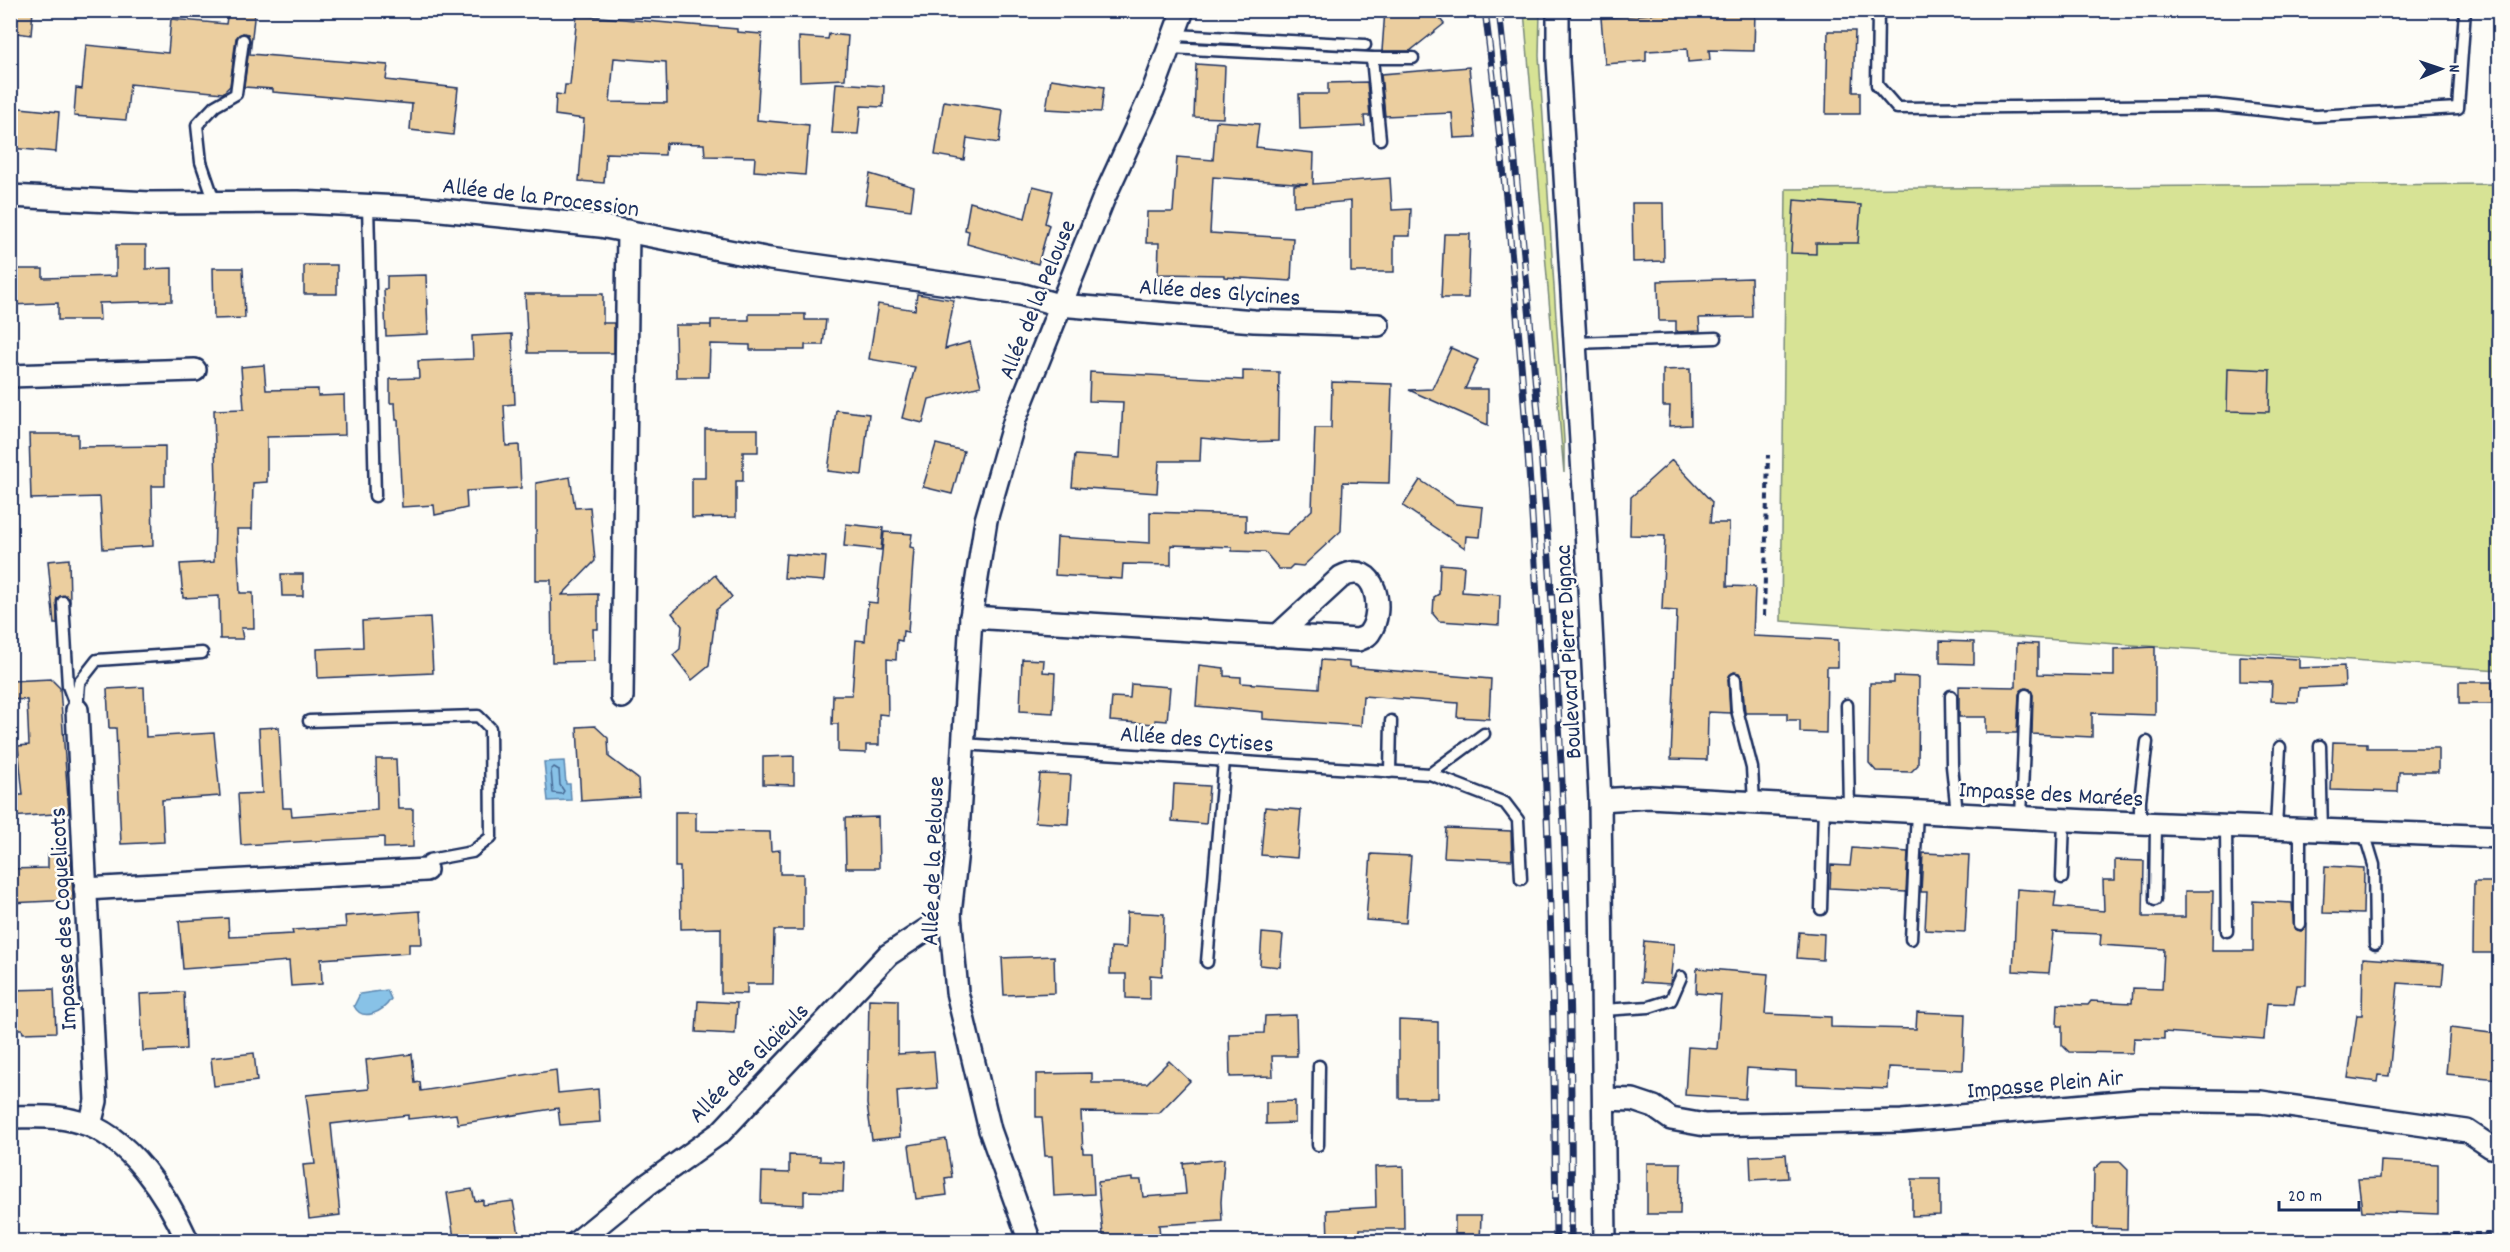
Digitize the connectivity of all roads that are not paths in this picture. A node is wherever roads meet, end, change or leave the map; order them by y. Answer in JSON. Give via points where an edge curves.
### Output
{"nodes":[{"id":1,"x":1183,"y":10,"type":"edge"},
{"id":2,"x":1558,"y":10,"type":"edge"},
{"id":3,"x":1878,"y":10,"type":"edge"},
{"id":4,"x":2465,"y":10,"type":"edge"},
{"id":5,"x":243,"y":40,"type":"dead end"},
{"id":6,"x":1172,"y":42,"type":"junction"},
{"id":7,"x":1365,"y":45,"type":"dead end"},
{"id":8,"x":1371,"y":58,"type":"junction"},
{"id":9,"x":1413,"y":58,"type":"dead end"},
{"id":10,"x":1380,"y":140,"type":"dead end"},
{"id":11,"x":10,"y":196,"type":"edge"},
{"id":12,"x":215,"y":203,"type":"junction"},
{"id":13,"x":368,"y":205,"type":"junction"},
{"id":14,"x":628,"y":231,"type":"junction"},
{"id":15,"x":1059,"y":305,"type":"junction"},
{"id":16,"x":1378,"y":325,"type":"dead end"},
{"id":17,"x":1716,"y":338,"type":"dead end"},
{"id":18,"x":1575,"y":344,"type":"junction"},
{"id":19,"x":195,"y":370,"type":"dead end"},
{"id":20,"x":10,"y":375,"type":"edge"},
{"id":21,"x":375,"y":496,"type":"dead end"},
{"id":22,"x":63,"y":602,"type":"dead end"},
{"id":23,"x":971,"y":616,"type":"junction"},
{"id":24,"x":1277,"y":636,"type":"junction"},
{"id":25,"x":202,"y":653,"type":"dead end"},
{"id":26,"x":1735,"y":679,"type":"dead end"},
{"id":27,"x":2026,"y":695,"type":"dead end"},
{"id":28,"x":1951,"y":696,"type":"dead end"},
{"id":29,"x":622,"y":697,"type":"dead end"},
{"id":30,"x":1847,"y":705,"type":"dead end"},
{"id":31,"x":77,"y":710,"type":"junction"},
{"id":32,"x":309,"y":721,"type":"dead end"},
{"id":33,"x":1391,"y":721,"type":"dead end"},
{"id":34,"x":1484,"y":734,"type":"dead end"},
{"id":35,"x":2147,"y":742,"type":"dead end"},
{"id":36,"x":962,"y":744,"type":"junction"},
{"id":37,"x":2320,"y":746,"type":"dead end"},
{"id":38,"x":2280,"y":747,"type":"dead end"},
{"id":39,"x":1224,"y":761,"type":"junction"},
{"id":40,"x":1390,"y":772,"type":"junction"},
{"id":41,"x":1430,"y":774,"type":"junction"},
{"id":42,"x":1599,"y":800,"type":"junction"},
{"id":43,"x":1754,"y":802,"type":"junction"},
{"id":44,"x":1824,"y":806,"type":"junction"},
{"id":45,"x":1849,"y":808,"type":"junction"},
{"id":46,"x":1917,"y":811,"type":"junction"},
{"id":47,"x":1957,"y":813,"type":"junction"},
{"id":48,"x":2021,"y":817,"type":"junction"},
{"id":49,"x":2064,"y":819,"type":"junction"},
{"id":50,"x":2148,"y":823,"type":"junction"},
{"id":51,"x":2226,"y":826,"type":"junction"},
{"id":52,"x":2276,"y":829,"type":"junction"},
{"id":53,"x":2300,"y":829,"type":"junction"},
{"id":54,"x":2322,"y":831,"type":"junction"},
{"id":55,"x":2364,"y":832,"type":"junction"},
{"id":56,"x":2499,"y":837,"type":"edge"},
{"id":57,"x":426,"y":870,"type":"joint"},
{"id":58,"x":2062,"y":878,"type":"dead end"},
{"id":59,"x":1521,"y":879,"type":"dead end"},
{"id":60,"x":85,"y":889,"type":"junction"},
{"id":61,"x":2155,"y":900,"type":"dead end"},
{"id":62,"x":1821,"y":909,"type":"dead end"},
{"id":63,"x":950,"y":914,"type":"junction"},
{"id":64,"x":2300,"y":924,"type":"dead end"},
{"id":65,"x":2227,"y":931,"type":"dead end"},
{"id":66,"x":1911,"y":939,"type":"dead end"},
{"id":67,"x":2374,"y":944,"type":"dead end"},
{"id":68,"x":1207,"y":962,"type":"dead end"},
{"id":69,"x":1681,"y":977,"type":"dead end"},
{"id":70,"x":1603,"y":1010,"type":"junction"},
{"id":71,"x":1319,"y":1066,"type":"dead end"},
{"id":72,"x":1604,"y":1099,"type":"junction"},
{"id":73,"x":10,"y":1118,"type":"edge"},
{"id":74,"x":90,"y":1125,"type":"junction"},
{"id":75,"x":1318,"y":1145,"type":"dead end"},
{"id":76,"x":2496,"y":1146,"type":"edge"},
{"id":77,"x":188,"y":1242,"type":"edge"},
{"id":78,"x":577,"y":1242,"type":"edge"},
{"id":79,"x":1030,"y":1242,"type":"edge"},
{"id":80,"x":1605,"y":1242,"type":"edge"}],
"edges":[{"from":1,"to":6,"type":"street","name":"Allée de la Pelouse"},
{"from":2,"to":18,"type":"street","name":"Boulevard Pierre Dignac"},
{"from":3,"to":4,"type":"lane","via":[[1878,86],[1897,108],[2215,105],[2316,116],[2458,108]]},
{"from":5,"to":12,"type":"lane","via":[[236,94],[215,106],[197,125],[201,162]]},
{"from":6,"to":7,"type":"lane"},
{"from":6,"to":8,"type":"lane"},
{"from":6,"to":15,"type":"street","name":"Allée de la Pelouse"},
{"from":8,"to":9,"type":"lane"},
{"from":8,"to":10,"type":"lane"},
{"from":11,"to":12,"type":"street","name":"Allée de la Procession"},
{"from":12,"to":13,"type":"street","name":"Allée de la Procession"},
{"from":13,"to":14,"type":"street","name":"Allée de la Procession"},
{"from":13,"to":21,"type":"lane"},
{"from":14,"to":15,"type":"street","name":"Allée de la Procession","via":[[770,259],[1020,294]]},
{"from":14,"to":29,"type":"street"},
{"from":15,"to":16,"type":"street","name":"Allée des Glycines","via":[[1254,321]]},
{"from":15,"to":23,"type":"street","name":"Allée de la Pelouse","via":[[1015,419],[986,520]]},
{"from":17,"to":18,"type":"lane"},
{"from":18,"to":42,"type":"street","name":"Boulevard Pierre Dignac"},
{"from":19,"to":20,"type":"street"},
{"from":22,"to":31,"type":"lane","via":[[68,686]]},
{"from":23,"to":24,"type":"street"},
{"from":23,"to":36,"type":"street","name":"Allée de la Pelouse"},
{"from":24,"to":24,"type":"street","via":[[1358,640],[1369,634],[1375,621],[1372,582],[1362,573],[1351,571]]},
{"from":25,"to":31,"type":"lane","via":[[97,660],[79,683]]},
{"from":26,"to":43,"type":"lane","via":[[1737,711],[1752,768]]},
{"from":27,"to":48,"type":"lane"},
{"from":28,"to":47,"type":"lane"},
{"from":30,"to":45,"type":"lane"},
{"from":31,"to":60,"type":"street","name":"Impasse des Coquelicots"},
{"from":32,"to":57,"type":"lane","via":[[478,716],[490,728],[491,837],[472,852],[429,860]]},
{"from":33,"to":40,"type":"lane"},
{"from":34,"to":41,"type":"lane"},
{"from":35,"to":50,"type":"lane","via":[[2140,800]]},
{"from":36,"to":39,"type":"lane","name":"Allée des Cytises"},
{"from":36,"to":63,"type":"street","name":"Allée de la Pelouse"},
{"from":37,"to":54,"type":"lane"},
{"from":38,"to":52,"type":"lane"},
{"from":39,"to":40,"type":"lane","name":"Allée des Cytises"},
{"from":39,"to":68,"type":"lane"},
{"from":40,"to":41,"type":"lane","name":"Allée des Cytises"},
{"from":41,"to":59,"type":"lane","name":"Allée des Cytises","via":[[1505,803],[1518,820]]},
{"from":42,"to":43,"type":"street","name":"Impasse des Marées","via":[[1649,797]]},
{"from":42,"to":70,"type":"street","name":"Boulevard Pierre Dignac"},
{"from":43,"to":44,"type":"street","name":"Impasse des Marées"},
{"from":44,"to":45,"type":"street","name":"Impasse des Marées"},
{"from":44,"to":62,"type":"lane"},
{"from":45,"to":46,"type":"street","name":"Impasse des Marées"},
{"from":46,"to":47,"type":"street","name":"Impasse des Marées"},
{"from":46,"to":66,"type":"lane"},
{"from":47,"to":48,"type":"street","name":"Impasse des Marées"},
{"from":48,"to":49,"type":"street","name":"Impasse des Marées"},
{"from":49,"to":50,"type":"street","name":"Impasse des Marées"},
{"from":49,"to":58,"type":"lane"},
{"from":50,"to":51,"type":"street","name":"Impasse des Marées"},
{"from":50,"to":61,"type":"lane"},
{"from":51,"to":52,"type":"street","name":"Impasse des Marées"},
{"from":51,"to":65,"type":"lane"},
{"from":52,"to":53,"type":"street","name":"Impasse des Marées"},
{"from":53,"to":54,"type":"street","name":"Impasse des Marées"},
{"from":53,"to":64,"type":"lane"},
{"from":54,"to":55,"type":"street","name":"Impasse des Marées"},
{"from":55,"to":56,"type":"street","name":"Impasse des Marées"},
{"from":55,"to":67,"type":"lane","via":[[2374,865]]},
{"from":57,"to":60,"type":"street"},
{"from":60,"to":74,"type":"street","name":"Impasse des Coquelicots","via":[[96,1101]]},
{"from":63,"to":78,"type":"street","name":"Allée des Glaïeuls","via":[[888,955],[721,1132]]},
{"from":63,"to":79,"type":"street","name":"Allée de la Pelouse","via":[[957,992],[990,1130]]},
{"from":69,"to":70,"type":"lane","via":[[1671,1000],[1649,1007]]},
{"from":70,"to":72,"type":"street","name":"Boulevard Pierre Dignac"},
{"from":71,"to":75,"type":"lane"},
{"from":72,"to":76,"type":"street","name":"Impasse Plein Air","via":[[1633,1100],[1654,1107],[1671,1119],[1705,1125],[1902,1121],[2142,1100],[2261,1102],[2467,1131]]},
{"from":72,"to":80,"type":"street","name":"Boulevard Pierre Dignac"},
{"from":73,"to":74,"type":"street","via":[[55,1117]]},
{"from":74,"to":77,"type":"street","via":[[119,1145],[148,1174]]}]}
